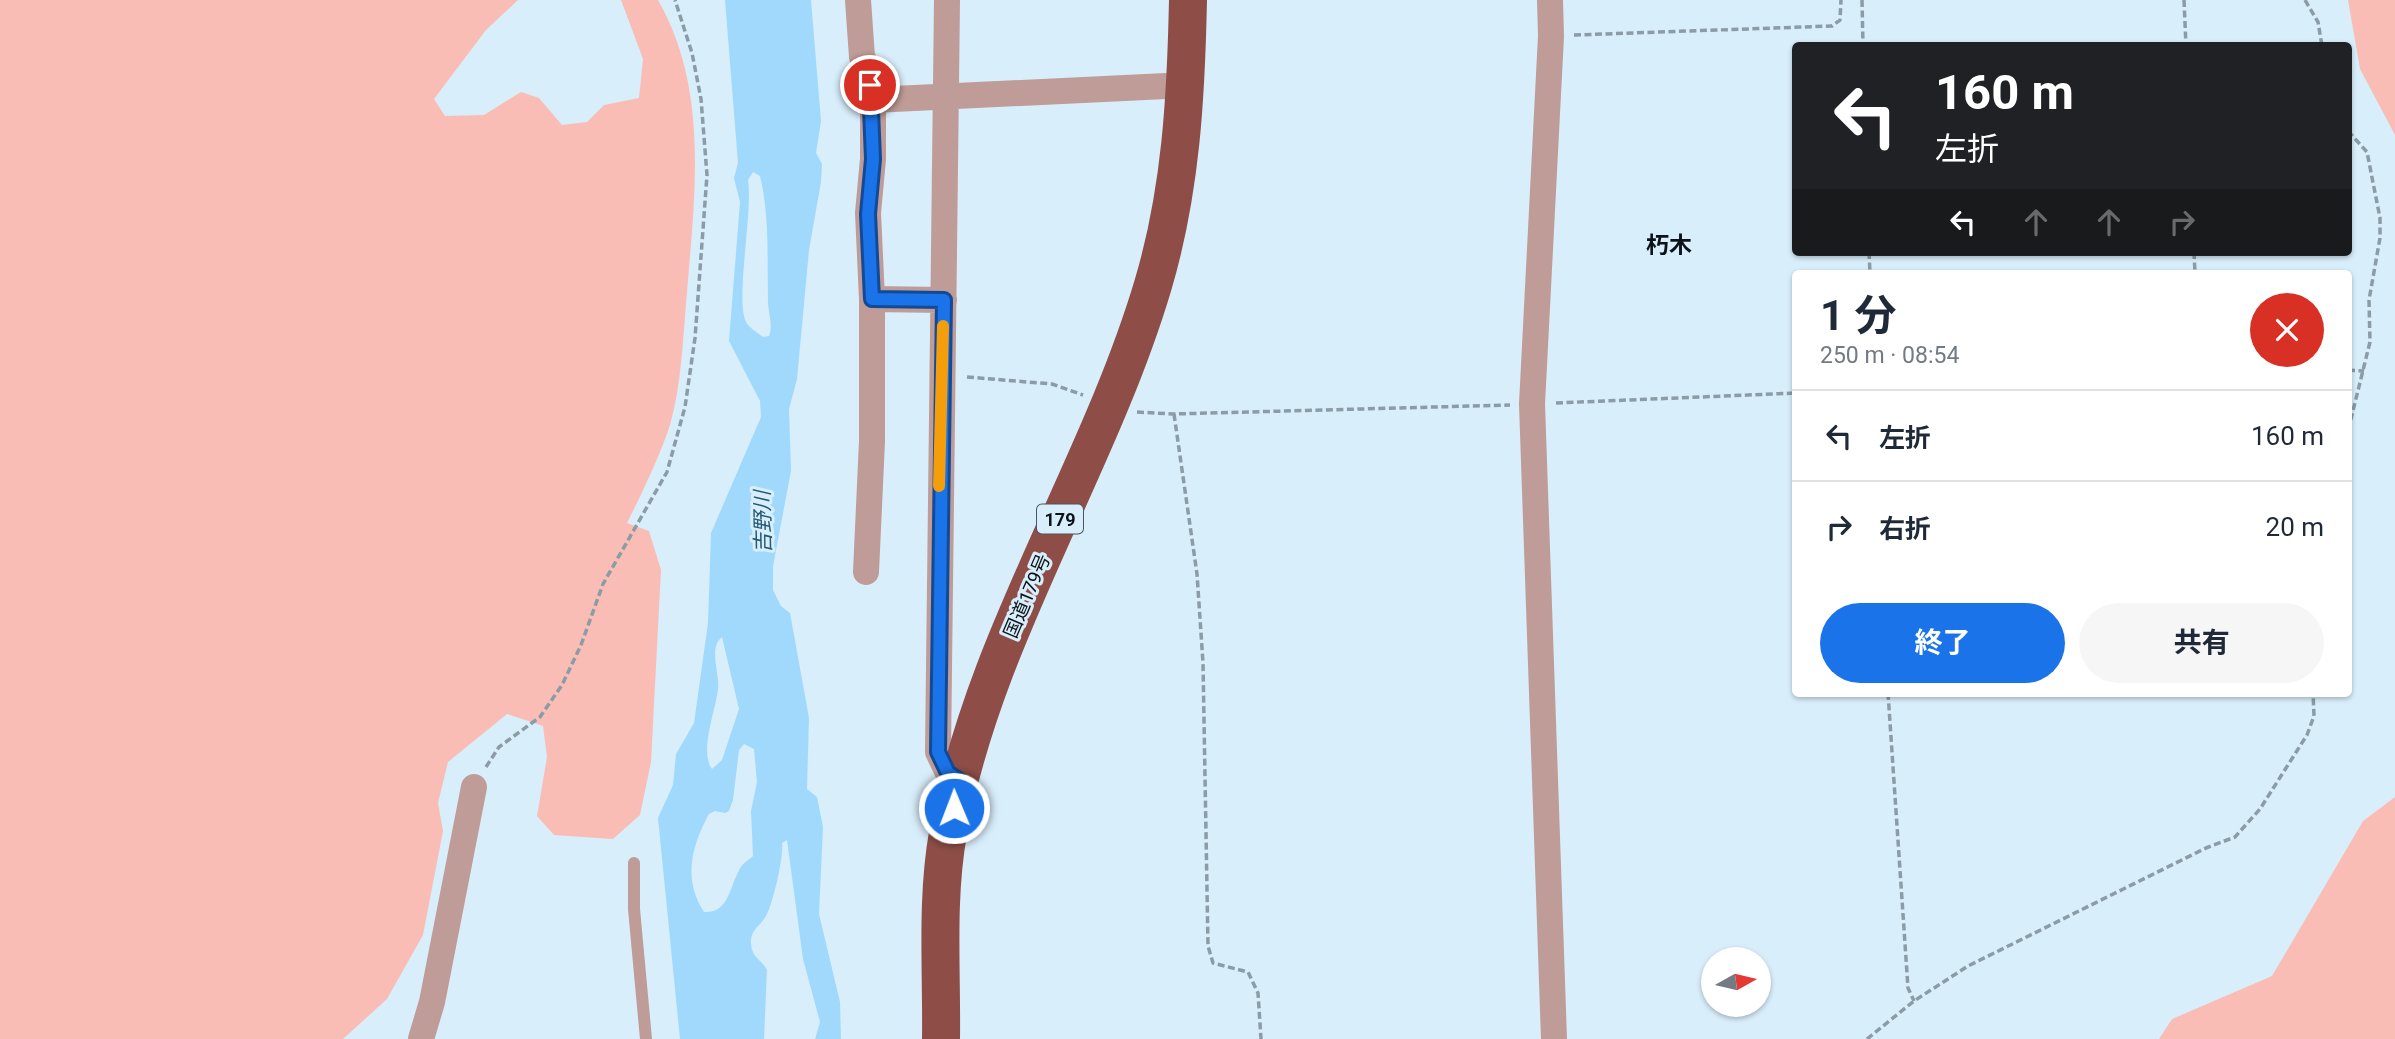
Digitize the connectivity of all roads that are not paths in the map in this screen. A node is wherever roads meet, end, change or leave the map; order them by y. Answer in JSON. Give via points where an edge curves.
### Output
{"nodes":[{"id":1,"x":858,"y":0,"type":"edge"},
{"id":2,"x":947,"y":0,"type":"edge"},
{"id":3,"x":1188,"y":0,"type":"edge"},
{"id":4,"x":1550,"y":0,"type":"edge"},
{"id":5,"x":1187,"y":85,"type":"junction"},
{"id":6,"x":946,"y":98,"type":"junction"},
{"id":7,"x":873,"y":100,"type":"junction"},
{"id":8,"x":872,"y":299,"type":"junction"},
{"id":9,"x":944,"y":300,"type":"junction"},
{"id":10,"x":866,"y":572,"type":"dead end"},
{"id":11,"x":961,"y":782,"type":"junction"},
{"id":12,"x":474,"y":786,"type":"road end"},
{"id":13,"x":634,"y":863,"type":"dead end"},
{"id":14,"x":421,"y":1039,"type":"edge"},
{"id":15,"x":646,"y":1039,"type":"edge"},
{"id":16,"x":941,"y":1039,"type":"edge"},
{"id":17,"x":1554,"y":1039,"type":"edge"}],
"edges":[{"from":1,"to":7,"type":"street","via":[[862,57],[869,69]]},
{"from":2,"to":6,"type":"street"},
{"from":3,"to":5,"type":"highway","name":"国道179号","number":"179"},
{"from":4,"to":17,"type":"street","via":[[1532,404]]},
{"from":5,"to":6,"type":"street"},
{"from":5,"to":11,"type":"highway","name":"国道179号","number":"179","via":[[1181,152],[1159,260],[1109,404],[1009,636]]},
{"from":6,"to":7,"type":"street"},
{"from":6,"to":9,"type":"street"},
{"from":7,"to":8,"type":"street","via":[[868,214]]},
{"from":8,"to":9,"type":"street"},
{"from":8,"to":10,"type":"street"},
{"from":9,"to":11,"type":"street","via":[[938,752],[948,773]]},
{"from":11,"to":16,"type":"highway","name":"国道179号","number":"179","via":[[948,834],[942,897]]},
{"from":12,"to":14,"type":"street"},
{"from":13,"to":15,"type":"lane"}]}
